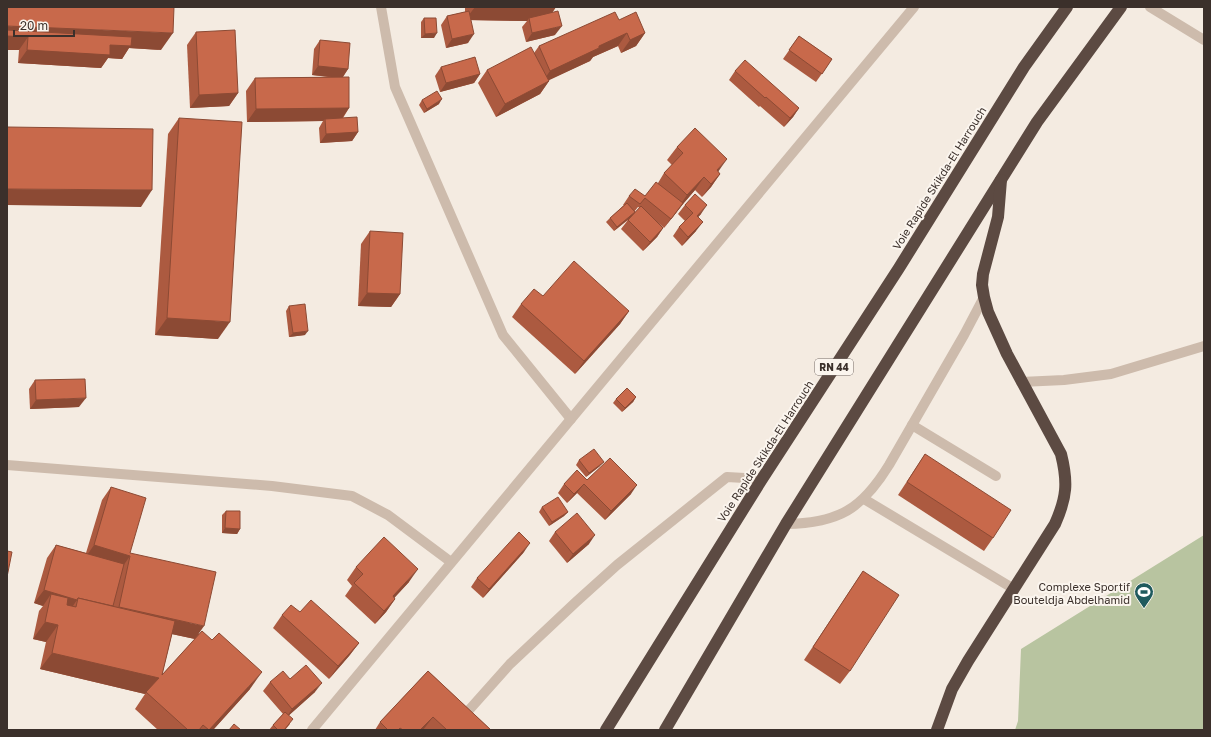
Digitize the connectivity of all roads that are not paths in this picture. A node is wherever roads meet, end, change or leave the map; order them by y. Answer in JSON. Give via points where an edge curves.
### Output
{"nodes":[{"id":1,"x":381,"y":7,"type":"edge"},
{"id":2,"x":914,"y":7,"type":"edge"},
{"id":3,"x":1067,"y":7,"type":"edge"},
{"id":4,"x":1121,"y":7,"type":"edge"},
{"id":5,"x":1150,"y":7,"type":"edge"},
{"id":6,"x":1204,"y":40,"type":"edge"},
{"id":7,"x":1001,"y":179,"type":"junction"},
{"id":8,"x":984,"y":297,"type":"junction"},
{"id":9,"x":1204,"y":346,"type":"edge"},
{"id":10,"x":1021,"y":382,"type":"junction"},
{"id":11,"x":571,"y":419,"type":"junction"},
{"id":12,"x":912,"y":425,"type":"junction"},
{"id":13,"x":7,"y":465,"type":"edge"},
{"id":14,"x":996,"y":476,"type":"dead end"},
{"id":15,"x":762,"y":478,"type":"junction"},
{"id":16,"x":864,"y":499,"type":"junction"},
{"id":17,"x":786,"y":524,"type":"junction"},
{"id":18,"x":451,"y":562,"type":"junction"},
{"id":19,"x":1014,"y":589,"type":"junction"},
{"id":20,"x":459,"y":722,"type":"edge"},
{"id":21,"x":312,"y":730,"type":"edge"},
{"id":22,"x":606,"y":730,"type":"edge"},
{"id":23,"x":665,"y":730,"type":"edge"},
{"id":24,"x":937,"y":730,"type":"edge"}],
"edges":[{"from":1,"to":11,"type":"lane","via":[[395,87],[503,335]]},
{"from":2,"to":11,"type":"lane"},
{"from":3,"to":15,"type":"highway","name":"Voie Rapide Skikda-El Harrouch","number":"RN 44","via":[[1024,67],[899,268]]},
{"from":4,"to":7,"type":"highway","via":[[1036,122]]},
{"from":5,"to":6,"type":"lane"},
{"from":7,"to":8,"type":"highway","via":[[998,217],[983,274]]},
{"from":7,"to":17,"type":"highway"},
{"from":8,"to":10,"type":"highway","via":[[995,329]]},
{"from":8,"to":12,"type":"lane"},
{"from":9,"to":10,"type":"lane","via":[[1111,374]]},
{"from":10,"to":19,"type":"highway","via":[[1061,454],[1066,490],[1055,524]]},
{"from":11,"to":18,"type":"lane"},
{"from":12,"to":14,"type":"lane"},
{"from":12,"to":16,"type":"lane","via":[[879,482]]},
{"from":13,"to":18,"type":"lane","via":[[272,486],[352,496],[388,515]]},
{"from":15,"to":20,"type":"lane","via":[[727,477],[666,525],[617,565],[510,664]]},
{"from":15,"to":22,"type":"highway","name":"Voie Rapide Skikda-El Harrouch","number":"RN 44"},
{"from":16,"to":17,"type":"lane","via":[[847,512],[827,520]]},
{"from":16,"to":19,"type":"lane"},
{"from":17,"to":23,"type":"highway"},
{"from":18,"to":21,"type":"lane"},
{"from":19,"to":24,"type":"highway","via":[[952,689]]}]}
